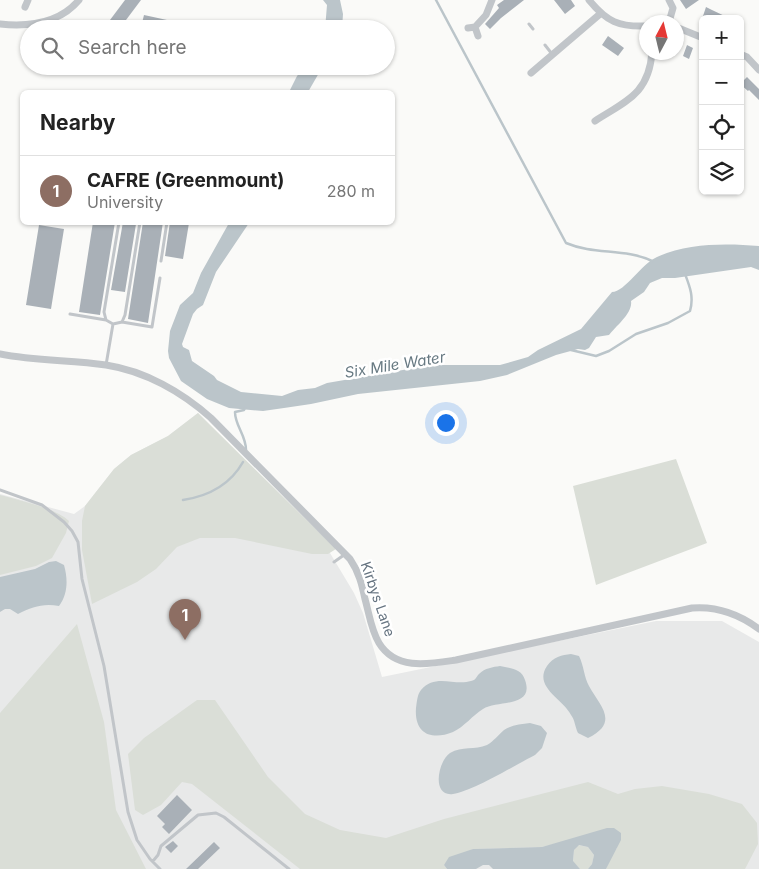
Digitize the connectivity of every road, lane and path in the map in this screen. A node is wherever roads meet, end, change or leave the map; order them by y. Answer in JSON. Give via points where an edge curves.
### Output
{"nodes":[{"id":1,"x":79,"y":0,"type":"edge"},
{"id":2,"x":492,"y":0,"type":"edge"},
{"id":3,"x":590,"y":0,"type":"edge"},
{"id":4,"x":669,"y":0,"type":"edge"},
{"id":5,"x":600,"y":14,"type":"junction"},
{"id":6,"x":670,"y":15,"type":"edge"},
{"id":7,"x":50,"y":20,"type":"edge"},
{"id":8,"x":0,"y":24,"type":"edge"},
{"id":9,"x":529,"y":24,"type":"dead end"},
{"id":10,"x":20,"y":25,"type":"edge"},
{"id":11,"x":639,"y":26,"type":"edge"},
{"id":12,"x":533,"y":29,"type":"dead end"},
{"id":13,"x":684,"y":30,"type":"edge"},
{"id":14,"x":478,"y":36,"type":"dead end"},
{"id":15,"x":699,"y":36,"type":"edge"},
{"id":16,"x":545,"y":45,"type":"dead end"},
{"id":17,"x":552,"y":54,"type":"junction"},
{"id":18,"x":744,"y":56,"type":"edge"},
{"id":19,"x":651,"y":60,"type":"edge"},
{"id":20,"x":759,"y":69,"type":"edge"},
{"id":21,"x":531,"y":73,"type":"dead end"},
{"id":22,"x":595,"y":121,"type":"dead end"},
{"id":23,"x":118,"y":225,"type":"edge"},
{"id":24,"x":140,"y":225,"type":"edge"},
{"id":25,"x":167,"y":225,"type":"edge"},
{"id":26,"x":161,"y":261,"type":"dead end"},
{"id":27,"x":160,"y":278,"type":"dead end"},
{"id":28,"x":70,"y":314,"type":"dead end"},
{"id":29,"x":106,"y":320,"type":"junction"},
{"id":30,"x":122,"y":322,"type":"junction"},
{"id":31,"x":113,"y":324,"type":"junction"},
{"id":32,"x":0,"y":354,"type":"edge"},
{"id":33,"x":106,"y":365,"type":"junction"},
{"id":34,"x":0,"y":490,"type":"edge"},
{"id":35,"x":345,"y":554,"type":"junction"},
{"id":36,"x":334,"y":562,"type":"dead end"},
{"id":37,"x":759,"y":629,"type":"edge"},
{"id":38,"x":152,"y":861,"type":"junction"},
{"id":39,"x":160,"y":869,"type":"edge"},
{"id":40,"x":289,"y":869,"type":"edge"}],
"edges":[{"from":1,"to":7,"type":"street","via":[[68,12]]},
{"from":2,"to":14,"type":"street","via":[[486,15],[471,28]]},
{"from":3,"to":5,"type":"street"},
{"from":4,"to":6,"type":"street"},
{"from":5,"to":11,"type":"street","via":[[629,27]]},
{"from":5,"to":17,"type":"street"},
{"from":8,"to":10,"type":"street"},
{"from":9,"to":12,"type":"lane"},
{"from":13,"to":15,"type":"street"},
{"from":16,"to":17,"type":"lane"},
{"from":17,"to":21,"type":"street"},
{"from":18,"to":20,"type":"street"},
{"from":19,"to":22,"type":"street","via":[[649,75],[641,90]]},
{"from":23,"to":29,"type":"lane","via":[[104,312]]},
{"from":24,"to":30,"type":"lane","via":[[126,315]]},
{"from":25,"to":26,"type":"lane"},
{"from":27,"to":30,"type":"lane","via":[[152,327]]},
{"from":28,"to":29,"type":"lane"},
{"from":29,"to":31,"type":"lane"},
{"from":30,"to":31,"type":"lane"},
{"from":31,"to":33,"type":"lane"},
{"from":32,"to":33,"type":"street","name":"Kirbys Lane"},
{"from":33,"to":35,"type":"street","name":"Kirbys Lane","via":[[149,378],[193,402]]},
{"from":34,"to":38,"type":"lane","via":[[42,505],[64,522],[78,542],[82,579],[104,666],[128,812],[137,840]]},
{"from":35,"to":36,"type":"lane"},
{"from":35,"to":37,"type":"street","name":"Kirbys Lane","via":[[363,580],[373,630],[379,643],[399,661],[413,664],[428,665],[476,656],[692,608],[728,612]]},
{"from":38,"to":39,"type":"lane"},
{"from":38,"to":40,"type":"lane","via":[[161,846],[198,815],[216,814]]}]}
